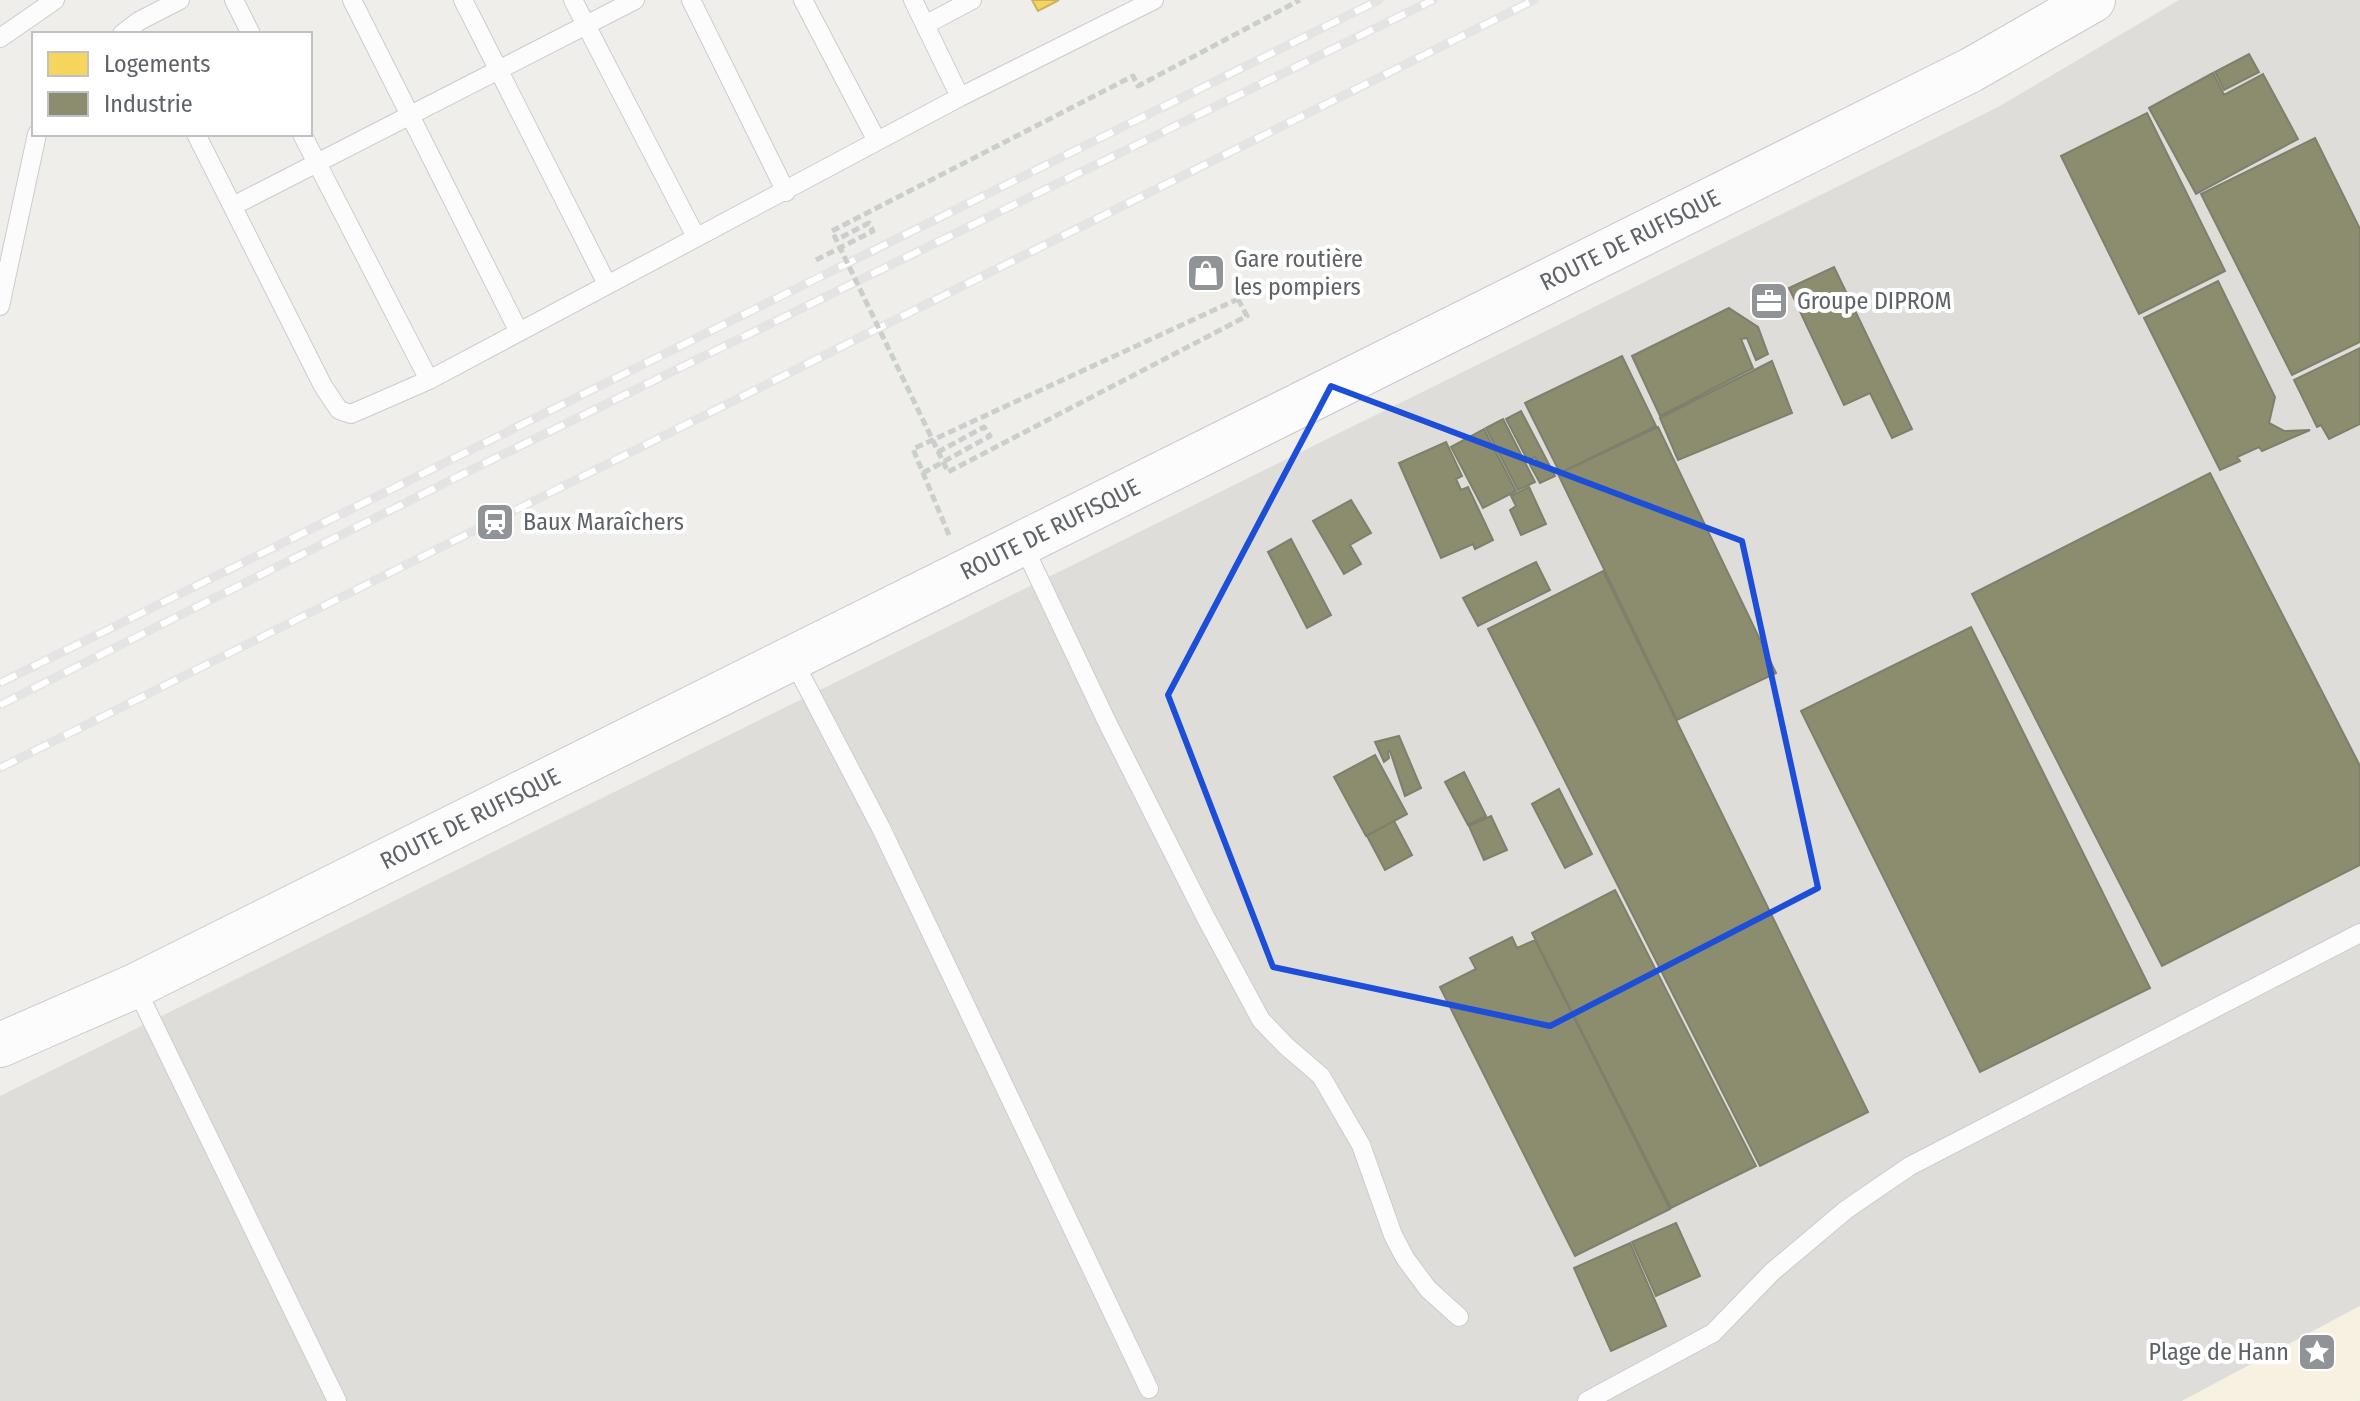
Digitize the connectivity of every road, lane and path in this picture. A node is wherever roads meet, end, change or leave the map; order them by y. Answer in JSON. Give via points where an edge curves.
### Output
{"nodes":[{"id":1,"x":180,"y":0,"type":"edge"},
{"id":2,"x":234,"y":0,"type":"edge"},
{"id":3,"x":352,"y":0,"type":"edge"},
{"id":4,"x":463,"y":0,"type":"edge"},
{"id":5,"x":573,"y":0,"type":"edge"},
{"id":6,"x":635,"y":0,"type":"edge"},
{"id":7,"x":691,"y":0,"type":"edge"},
{"id":8,"x":803,"y":0,"type":"edge"},
{"id":9,"x":913,"y":0,"type":"edge"},
{"id":10,"x":972,"y":0,"type":"edge"},
{"id":11,"x":1152,"y":0,"type":"edge"},
{"id":12,"x":1300,"y":0,"type":"edge"},
{"id":13,"x":2093,"y":0,"type":"edge"},
{"id":14,"x":54,"y":1,"type":"edge"},
{"id":15,"x":925,"y":25,"type":"junction"},
{"id":16,"x":587,"y":26,"type":"junction"},
{"id":17,"x":142,"y":28,"type":"edge"},
{"id":18,"x":250,"y":32,"type":"edge"},
{"id":19,"x":0,"y":38,"type":"edge"},
{"id":20,"x":499,"y":70,"type":"junction"},
{"id":21,"x":960,"y":97,"type":"junction"},
{"id":22,"x":410,"y":115,"type":"junction"},
{"id":23,"x":37,"y":136,"type":"edge"},
{"id":24,"x":197,"y":136,"type":"edge"},
{"id":25,"x":303,"y":136,"type":"edge"},
{"id":26,"x":877,"y":141,"type":"junction"},
{"id":27,"x":317,"y":162,"type":"junction"},
{"id":28,"x":786,"y":192,"type":"junction"},
{"id":29,"x":233,"y":206,"type":"junction"},
{"id":30,"x":696,"y":237,"type":"junction"},
{"id":31,"x":836,"y":240,"type":"junction"},
{"id":32,"x":816,"y":260,"type":"dead end"},
{"id":33,"x":607,"y":284,"type":"junction"},
{"id":34,"x":0,"y":306,"type":"edge"},
{"id":35,"x":519,"y":332,"type":"junction"},
{"id":36,"x":429,"y":380,"type":"junction"},
{"id":37,"x":938,"y":452,"type":"junction"},
{"id":38,"x":923,"y":473,"type":"junction"},
{"id":39,"x":1023,"y":545,"type":"junction"},
{"id":40,"x":965,"y":574,"type":"junction"},
{"id":41,"x":793,"y":660,"type":"junction"},
{"id":42,"x":2360,"y":933,"type":"edge"},
{"id":43,"x":135,"y":986,"type":"junction"},
{"id":44,"x":0,"y":1045,"type":"edge"},
{"id":45,"x":1459,"y":1317,"type":"dead end"},
{"id":46,"x":1149,"y":1389,"type":"dead end"},
{"id":47,"x":337,"y":1401,"type":"edge"},
{"id":48,"x":1587,"y":1401,"type":"edge"}],
"edges":[{"from":1,"to":17,"type":"lane"},
{"from":2,"to":18,"type":"lane"},
{"from":3,"to":22,"type":"lane"},
{"from":4,"to":20,"type":"lane"},
{"from":5,"to":16,"type":"lane"},
{"from":6,"to":16,"type":"lane"},
{"from":7,"to":28,"type":"lane"},
{"from":8,"to":26,"type":"lane"},
{"from":9,"to":15,"type":"lane"},
{"from":10,"to":15,"type":"lane"},
{"from":11,"to":21,"type":"lane"},
{"from":12,"to":31,"type":"path","bridge":true,"via":[[1138,86],[1133,76],[832,231]]},
{"from":13,"to":39,"type":"main road","name":"ROUTE DE RUFISQUE","via":[[1971,70]]},
{"from":14,"to":19,"type":"lane"},
{"from":15,"to":21,"type":"lane"},
{"from":16,"to":20,"type":"lane"},
{"from":16,"to":30,"type":"lane"},
{"from":20,"to":22,"type":"lane"},
{"from":20,"to":33,"type":"lane"},
{"from":21,"to":26,"type":"lane"},
{"from":22,"to":27,"type":"lane"},
{"from":22,"to":35,"type":"lane"},
{"from":23,"to":34,"type":"lane"},
{"from":24,"to":29,"type":"lane"},
{"from":25,"to":27,"type":"lane"},
{"from":26,"to":28,"type":"lane"},
{"from":27,"to":29,"type":"lane"},
{"from":27,"to":36,"type":"lane"},
{"from":28,"to":30,"type":"lane"},
{"from":29,"to":36,"type":"lane","via":[[339,410],[358,412]]},
{"from":30,"to":33,"type":"lane"},
{"from":31,"to":32,"type":"path","via":[[869,223],[873,231]]},
{"from":31,"to":37,"type":"path","bridge":true},
{"from":33,"to":35,"type":"lane"},
{"from":35,"to":36,"type":"lane"},
{"from":37,"to":38,"type":"path","via":[[984,427],[990,436]]},
{"from":37,"to":38,"type":"path","bridge":true,"via":[[948,472],[1247,316],[1238,299],[913,449]]},
{"from":38,"to":40,"type":"path"},
{"from":39,"to":40,"type":"main road","name":"ROUTE DE RUFISQUE"},
{"from":39,"to":45,"type":"lane","via":[[1108,724],[1261,1020],[1321,1076],[1361,1145],[1405,1258]]},
{"from":40,"to":41,"type":"main road","name":"ROUTE DE RUFISQUE"},
{"from":41,"to":43,"type":"main road","name":"ROUTE DE RUFISQUE"},
{"from":41,"to":46,"type":"lane","via":[[881,828]]},
{"from":42,"to":48,"type":"lane","via":[[1910,1166],[1847,1209],[1772,1272],[1713,1333]]},
{"from":43,"to":44,"type":"main road","name":"ROUTE DE RUFISQUE"},
{"from":43,"to":47,"type":"lane"}]}
